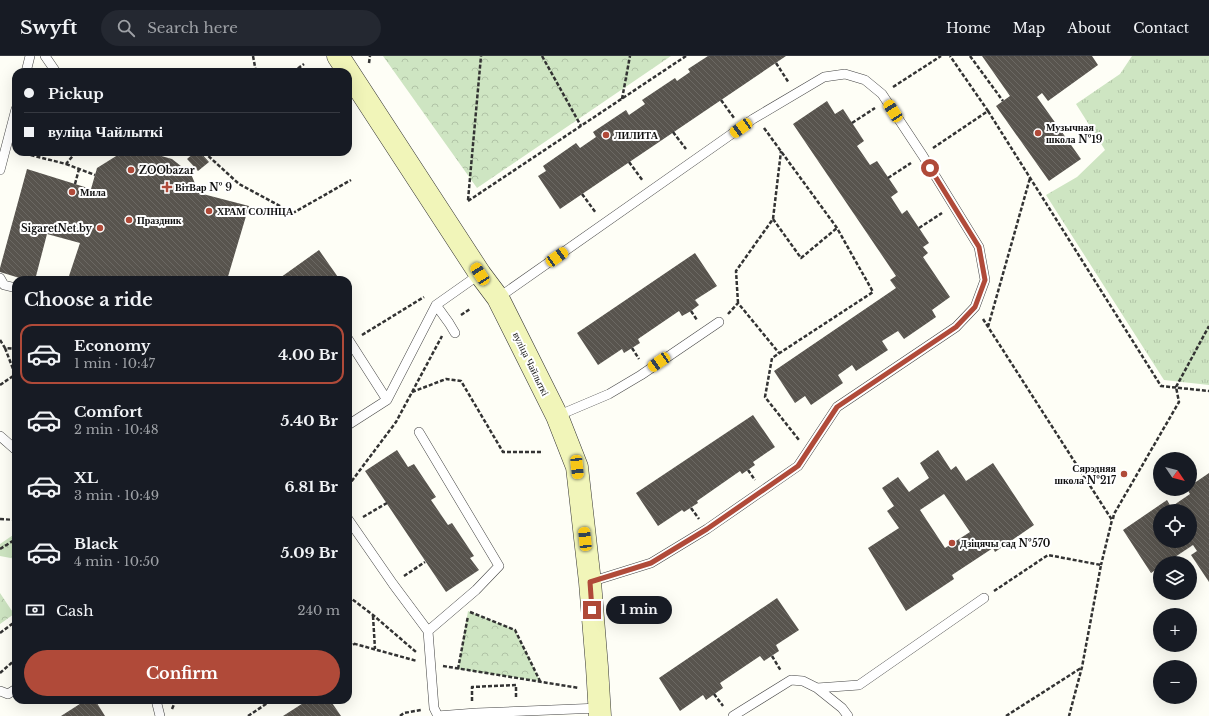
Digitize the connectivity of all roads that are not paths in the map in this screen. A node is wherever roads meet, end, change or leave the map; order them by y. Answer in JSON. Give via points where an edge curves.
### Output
{"nodes":[{"id":1,"x":30,"y":56,"type":"edge"},
{"id":2,"x":45,"y":56,"type":"edge"},
{"id":3,"x":338,"y":56,"type":"edge"},
{"id":4,"x":27,"y":68,"type":"edge"},
{"id":5,"x":53,"y":68,"type":"edge"},
{"id":6,"x":346,"y":68,"type":"edge"},
{"id":7,"x":352,"y":77,"type":"edge"},
{"id":8,"x":12,"y":125,"type":"edge"},
{"id":9,"x":0,"y":170,"type":"edge"},
{"id":10,"x":480,"y":274,"type":"junction"},
{"id":11,"x":0,"y":278,"type":"edge"},
{"id":12,"x":12,"y":287,"type":"edge"},
{"id":13,"x":498,"y":298,"type":"junction"},
{"id":14,"x":436,"y":305,"type":"junction"},
{"id":15,"x":719,"y":322,"type":"road end"},
{"id":16,"x":455,"y":333,"type":"dead end"},
{"id":17,"x":352,"y":345,"type":"edge"},
{"id":18,"x":387,"y":400,"type":"junction"},
{"id":19,"x":557,"y":416,"type":"junction"},
{"id":20,"x":352,"y":422,"type":"edge"},
{"id":21,"x":419,"y":432,"type":"dead end"},
{"id":22,"x":0,"y":436,"type":"edge"},
{"id":23,"x":12,"y":446,"type":"edge"},
{"id":24,"x":352,"y":524,"type":"edge"},
{"id":25,"x":590,"y":582,"type":"junction"},
{"id":26,"x":984,"y":598,"type":"road end"},
{"id":27,"x":428,"y":631,"type":"junction"},
{"id":28,"x":817,"y":688,"type":"junction"},
{"id":29,"x":0,"y":692,"type":"edge"},
{"id":30,"x":12,"y":692,"type":"edge"},
{"id":31,"x":157,"y":704,"type":"edge"},
{"id":32,"x":600,"y":712,"type":"edge"},
{"id":33,"x":730,"y":713,"type":"edge"},
{"id":34,"x":476,"y":714,"type":"edge"},
{"id":35,"x":160,"y":716,"type":"edge"},
{"id":36,"x":438,"y":716,"type":"edge"},
{"id":37,"x":848,"y":716,"type":"edge"}],
"edges":[{"from":1,"to":4,"type":"lane"},
{"from":2,"to":5,"type":"lane"},
{"from":3,"to":6,"type":"street","name":"вуліца Чайлыткі"},
{"from":7,"to":10,"type":"street","name":"вуліца Чайлыткі"},
{"from":8,"to":9,"type":"lane"},
{"from":10,"to":13,"type":"street","name":"вуліца Чайлыткі"},
{"from":10,"to":14,"type":"lane"},
{"from":11,"to":12,"type":"lane","via":[[4,285]]},
{"from":13,"to":19,"type":"street","name":"вуліца Чайлыткі"},
{"from":13,"to":25,"type":"lane","via":[[741,128],[824,77],[845,74],[865,80],[884,97],[979,247],[985,280],[975,307],[956,327],[837,407],[798,466],[707,529],[651,563]]},
{"from":14,"to":16,"type":"lane"},
{"from":14,"to":18,"type":"lane"},
{"from":15,"to":19,"type":"lane","via":[[609,394]]},
{"from":17,"to":18,"type":"lane"},
{"from":18,"to":20,"type":"lane"},
{"from":19,"to":25,"type":"street","name":"вуліца Чайлыткі","via":[[577,467]]},
{"from":21,"to":27,"type":"lane","via":[[499,566],[476,590]]},
{"from":22,"to":23,"type":"lane"},
{"from":24,"to":27,"type":"lane"},
{"from":25,"to":32,"type":"street","name":"вуліца Чайлыткі"},
{"from":26,"to":28,"type":"lane","via":[[859,685]]},
{"from":27,"to":36,"type":"lane","via":[[434,708]]},
{"from":28,"to":33,"type":"lane","via":[[803,681],[791,680]]},
{"from":28,"to":37,"type":"lane"},
{"from":29,"to":30,"type":"lane","via":[[8,694]]},
{"from":31,"to":35,"type":"lane"},
{"from":32,"to":34,"type":"lane"},
{"from":34,"to":36,"type":"lane"}]}
